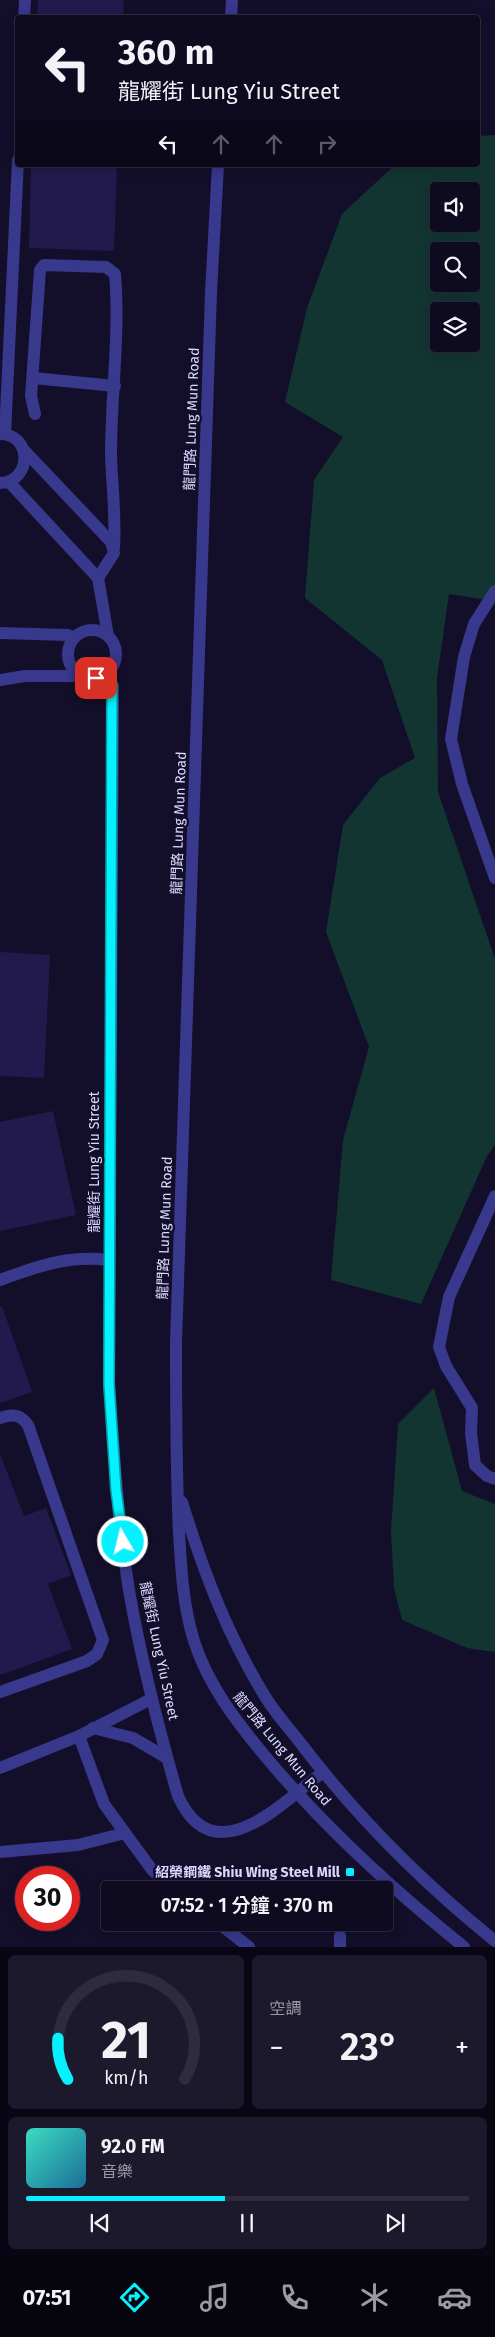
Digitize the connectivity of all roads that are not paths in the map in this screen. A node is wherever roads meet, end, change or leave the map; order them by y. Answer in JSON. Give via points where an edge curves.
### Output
{"nodes":[{"id":1,"x":25,"y":0,"type":"edge"},
{"id":2,"x":232,"y":0,"type":"edge"},
{"id":3,"x":24,"y":15,"type":"edge"},
{"id":4,"x":231,"y":15,"type":"edge"},
{"id":5,"x":18,"y":167,"type":"edge"},
{"id":6,"x":218,"y":167,"type":"edge"},
{"id":7,"x":33,"y":378,"type":"junction"},
{"id":8,"x":115,"y":386,"type":"junction"},
{"id":9,"x":35,"y":414,"type":"dead end"},
{"id":10,"x":2,"y":434,"type":"edge"},
{"id":11,"x":23,"y":449,"type":"junction"},
{"id":12,"x":5,"y":482,"type":"edge"},
{"id":13,"x":114,"y":547,"type":"junction"},
{"id":14,"x":98,"y":578,"type":"junction"},
{"id":15,"x":495,"y":591,"type":"edge"},
{"id":16,"x":0,"y":633,"type":"edge"},
{"id":17,"x":108,"y":636,"type":"junction"},
{"id":18,"x":74,"y":638,"type":"junction"},
{"id":19,"x":107,"y":673,"type":"junction"},
{"id":20,"x":81,"y":676,"type":"junction"},
{"id":21,"x":0,"y":680,"type":"edge"},
{"id":22,"x":495,"y":878,"type":"edge"},
{"id":23,"x":495,"y":1196,"type":"edge"},
{"id":24,"x":109,"y":1260,"type":"junction"},
{"id":25,"x":0,"y":1280,"type":"edge"},
{"id":26,"x":0,"y":1418,"type":"edge"},
{"id":27,"x":495,"y":1479,"type":"edge"},
{"id":28,"x":176,"y":1483,"type":"junction"},
{"id":29,"x":0,"y":1692,"type":"edge"},
{"id":30,"x":152,"y":1699,"type":"junction"},
{"id":31,"x":93,"y":1728,"type":"junction"},
{"id":32,"x":79,"y":1736,"type":"junction"},
{"id":33,"x":167,"y":1758,"type":"junction"},
{"id":34,"x":0,"y":1768,"type":"edge"},
{"id":35,"x":323,"y":1772,"type":"junction"},
{"id":36,"x":296,"y":1793,"type":"junction"},
{"id":37,"x":125,"y":1833,"type":"junction"},
{"id":38,"x":0,"y":1852,"type":"edge"},
{"id":39,"x":166,"y":1881,"type":"edge"},
{"id":40,"x":229,"y":1931,"type":"edge"},
{"id":41,"x":495,"y":1941,"type":"edge"},
{"id":42,"x":249,"y":1947,"type":"edge"},
{"id":43,"x":464,"y":1947,"type":"edge"}],
"edges":[{"from":1,"to":3,"type":"street"},
{"from":2,"to":4,"type":"street"},
{"from":5,"to":10,"type":"street"},
{"from":6,"to":28,"type":"street","name":"龍門路 Lung Mun Road","via":[[177,1323]]},
{"from":7,"to":8,"type":"street"},
{"from":7,"to":8,"type":"street","via":[[40,270],[44,265],[106,267],[115,274]]},
{"from":7,"to":9,"type":"street","via":[[31,396]]},
{"from":8,"to":13,"type":"street","via":[[112,455],[116,518]]},
{"from":10,"to":11,"type":"street","via":[[19,442]]},
{"from":11,"to":12,"type":"street","via":[[25,464],[22,472]]},
{"from":11,"to":13,"type":"street"},
{"from":12,"to":14,"type":"street"},
{"from":13,"to":14,"type":"street","via":[[114,553]]},
{"from":14,"to":17,"type":"street"},
{"from":15,"to":22,"type":"street","via":[[474,624],[464,657],[451,739],[462,784]]},
{"from":16,"to":18,"type":"street","via":[[68,635]]},
{"from":17,"to":18,"type":"street","via":[[90,630]]},
{"from":17,"to":19,"type":"street","via":[[116,655]]},
{"from":18,"to":20,"type":"street","via":[[68,657]]},
{"from":19,"to":20,"type":"street","via":[[96,678]]},
{"from":19,"to":24,"type":"street","name":"龍耀街 Lung Yiu Street","via":[[112,686]]},
{"from":20,"to":21,"type":"street","via":[[25,676]]},
{"from":23,"to":27,"type":"street","via":[[449,1297],[440,1347],[446,1366],[472,1408],[475,1465]]},
{"from":24,"to":25,"type":"street","via":[[68,1258]]},
{"from":24,"to":30,"type":"street","name":"龍耀街 Lung Yiu Street","via":[[109,1384],[116,1490],[130,1595]]},
{"from":26,"to":29,"type":"street","via":[[20,1416],[28,1425],[103,1640],[97,1654],[87,1661]]},
{"from":28,"to":35,"type":"street","name":"龍門路 Lung Mun Road","via":[[203,1570],[232,1637],[264,1695]]},
{"from":28,"to":36,"type":"street","name":"龍門路 Lung Mun Road","via":[[182,1584],[194,1641],[228,1710]]},
{"from":30,"to":31,"type":"street"},
{"from":30,"to":33,"type":"street","name":"龍耀街 Lung Yiu Street"},
{"from":31,"to":32,"type":"street"},
{"from":31,"to":33,"type":"street","via":[[132,1738]]},
{"from":32,"to":34,"type":"street"},
{"from":32,"to":37,"type":"street","via":[[104,1804]]},
{"from":33,"to":36,"type":"street","name":"龍耀街 Lung Yiu Street","via":[[185,1810],[195,1822],[209,1830],[241,1830],[256,1824]]},
{"from":35,"to":36,"type":"street","name":"龍耀街 Lung Yiu Street"},
{"from":35,"to":41,"type":"street","name":"龍門路 Lung Mun Road","via":[[400,1858]]},
{"from":36,"to":43,"type":"street","name":"龍門路 Lung Mun Road","via":[[344,1843]]},
{"from":37,"to":38,"type":"street","via":[[78,1845]]},
{"from":37,"to":39,"type":"street","via":[[153,1870]]},
{"from":40,"to":42,"type":"street"}]}
